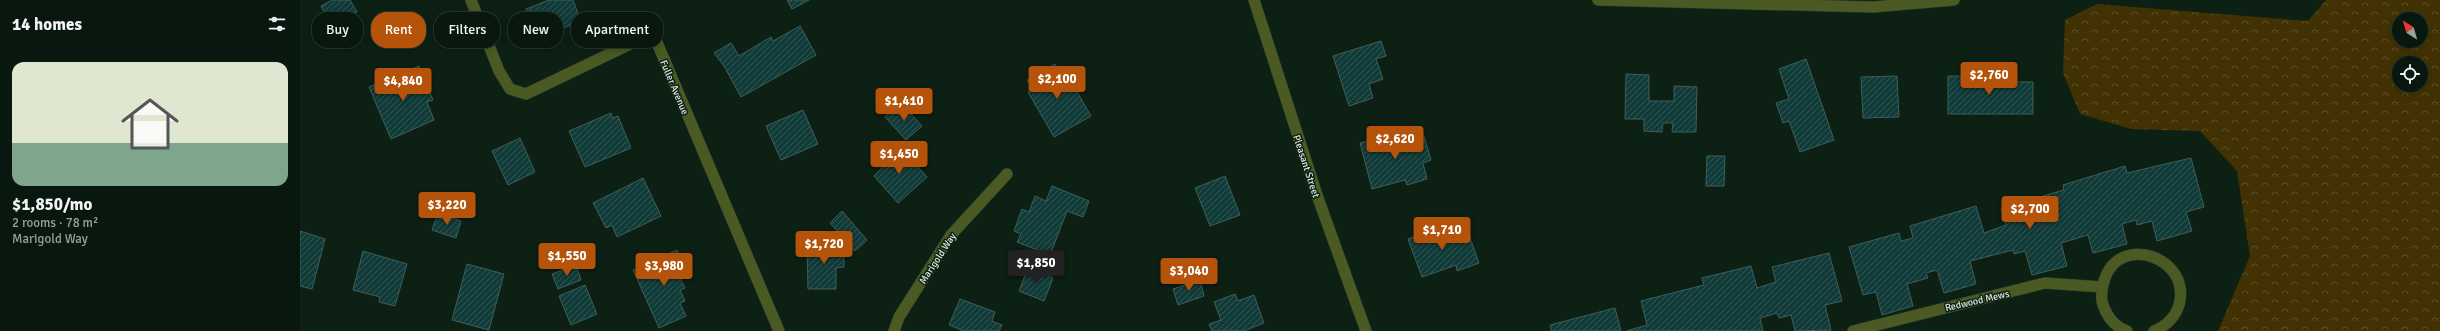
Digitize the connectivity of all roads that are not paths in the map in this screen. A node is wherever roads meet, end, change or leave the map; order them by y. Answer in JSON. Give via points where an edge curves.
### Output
{"nodes":[{"id":1,"x":471,"y":0,"type":"edge"},
{"id":2,"x":1254,"y":0,"type":"edge"},
{"id":3,"x":1598,"y":0,"type":"edge"},
{"id":4,"x":1954,"y":0,"type":"edge"},
{"id":5,"x":1007,"y":174,"type":"dead end"},
{"id":6,"x":2102,"y":286,"type":"junction"},
{"id":7,"x":779,"y":331,"type":"edge"},
{"id":8,"x":894,"y":331,"type":"edge"},
{"id":9,"x":1366,"y":331,"type":"edge"},
{"id":10,"x":1853,"y":331,"type":"edge"},
{"id":11,"x":2127,"y":331,"type":"edge"},
{"id":12,"x":2154,"y":331,"type":"edge"}],
"edges":[{"from":1,"to":7,"type":"street","name":"Fuller Avenue","via":[[499,71],[510,89],[526,94],[653,33]]},
{"from":2,"to":9,"type":"street","name":"Pleasant Street","via":[[1318,198]]},
{"from":3,"to":4,"type":"street","via":[[1873,7]]},
{"from":5,"to":8,"type":"street","name":"Marigold Way","via":[[952,234],[899,317]]},
{"from":6,"to":10,"type":"street","name":"Redwood Mews","via":[[2045,284]]},
{"from":6,"to":11,"type":"street","via":[[2101,300],[2106,313],[2113,323]]},
{"from":6,"to":12,"type":"street","via":[[2114,264],[2125,258],[2138,254],[2162,260],[2172,269],[2181,293],[2179,306],[2173,318]]}]}
